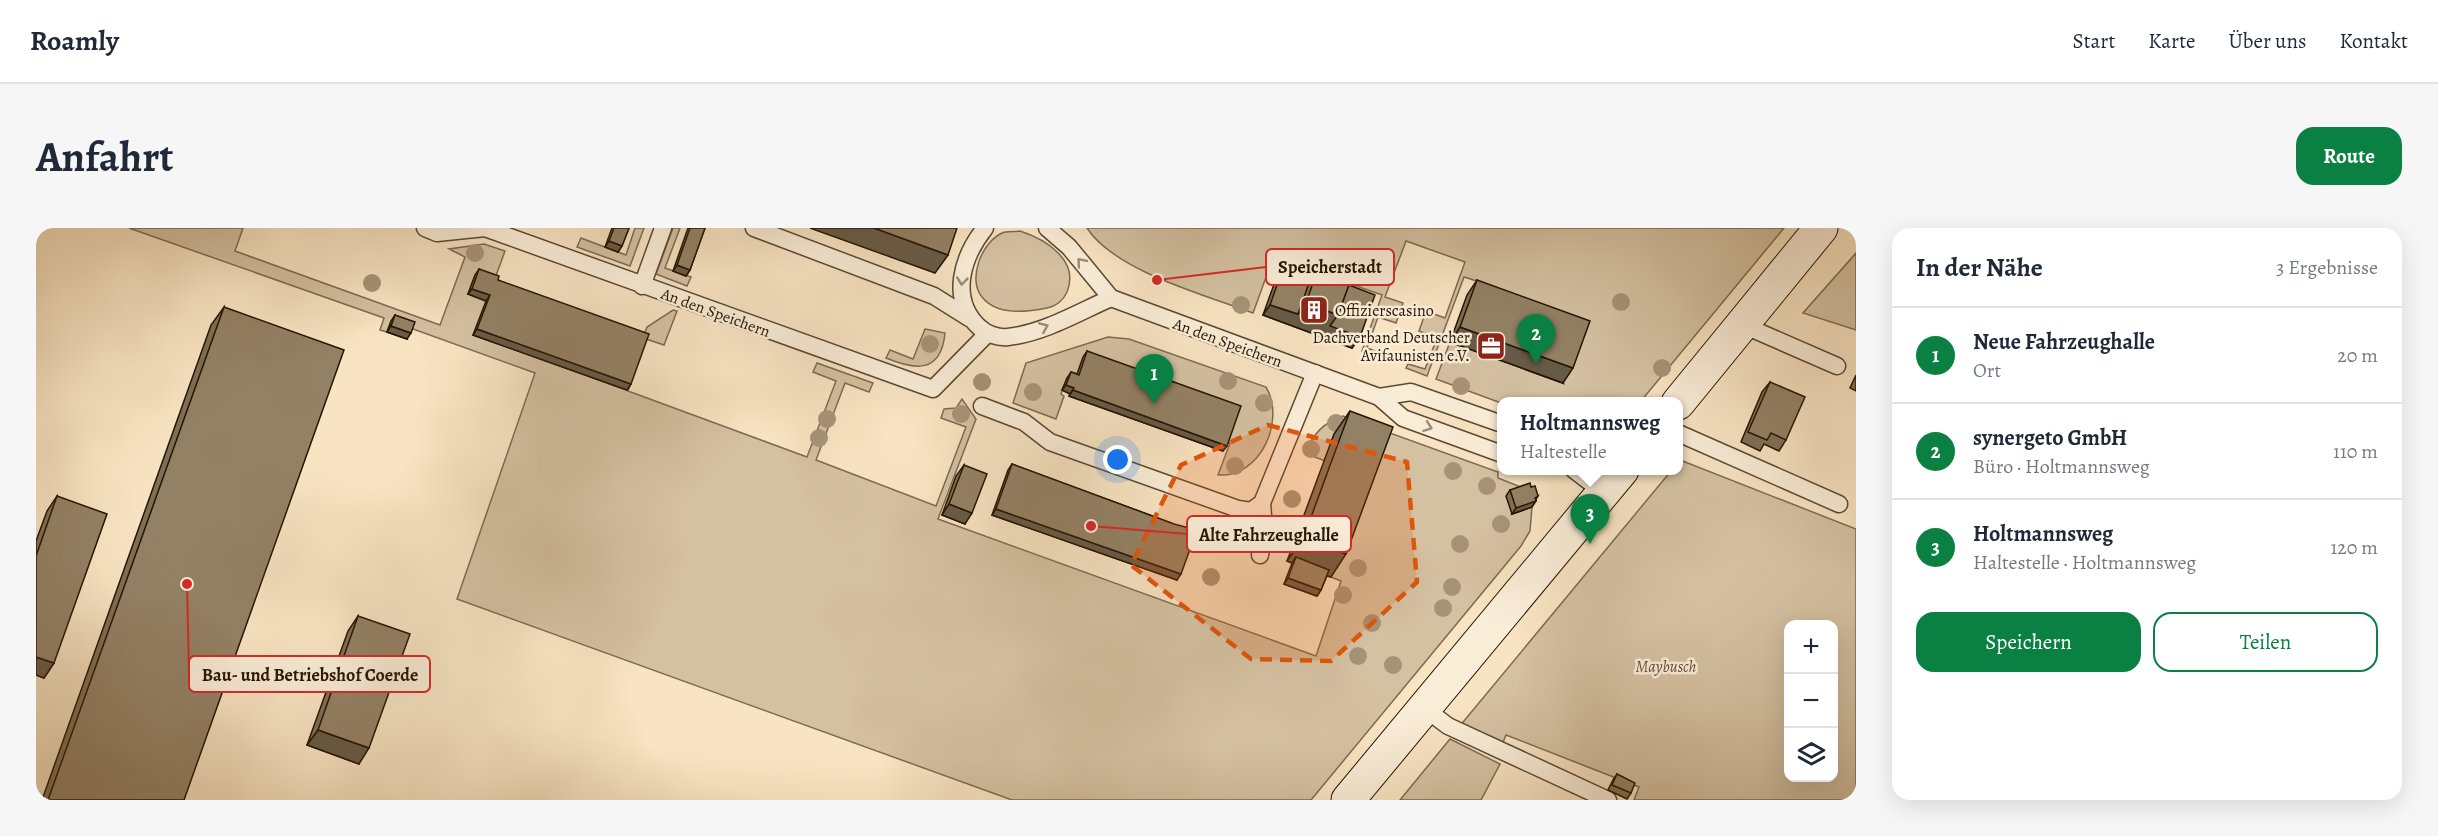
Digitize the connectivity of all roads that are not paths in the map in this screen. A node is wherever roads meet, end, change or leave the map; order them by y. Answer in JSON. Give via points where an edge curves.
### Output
{"nodes":[{"id":1,"x":425,"y":228,"type":"edge"},
{"id":2,"x":663,"y":228,"type":"edge"},
{"id":3,"x":753,"y":228,"type":"edge"},
{"id":4,"x":985,"y":228,"type":"edge"},
{"id":5,"x":1047,"y":228,"type":"edge"},
{"id":6,"x":1821,"y":228,"type":"edge"},
{"id":7,"x":642,"y":286,"type":"junction"},
{"id":8,"x":1111,"y":298,"type":"junction"},
{"id":9,"x":969,"y":318,"type":"junction"},
{"id":10,"x":1743,"y":324,"type":"junction"},
{"id":11,"x":987,"y":334,"type":"junction"},
{"id":12,"x":1837,"y":366,"type":"dead end"},
{"id":13,"x":1315,"y":373,"type":"junction"},
{"id":14,"x":1379,"y":397,"type":"junction"},
{"id":15,"x":1683,"y":397,"type":"edge"},
{"id":16,"x":982,"y":406,"type":"dead end"},
{"id":17,"x":1497,"y":422,"type":"edge"},
{"id":18,"x":1683,"y":435,"type":"edge"},
{"id":19,"x":1497,"y":452,"type":"edge"},
{"id":20,"x":1588,"y":475,"type":"edge"},
{"id":21,"x":1613,"y":482,"type":"edge"},
{"id":22,"x":1263,"y":503,"type":"junction"},
{"id":23,"x":1839,"y":504,"type":"dead end"},
{"id":24,"x":1260,"y":555,"type":"dead end"},
{"id":25,"x":1424,"y":708,"type":"junction"},
{"id":26,"x":1348,"y":800,"type":"edge"},
{"id":27,"x":1608,"y":800,"type":"edge"}],
"edges":[{"from":1,"to":7,"type":"lane","name":"An den Speichern","via":[[437,233],[485,228]]},
{"from":2,"to":7,"type":"lane"},
{"from":3,"to":9,"type":"lane","via":[[934,296]]},
{"from":4,"to":9,"type":"lane","one_way":true,"via":[[975,240],[962,274],[961,297]]},
{"from":8,"to":5,"type":"lane","name":"An den Speichern","one_way":true},
{"from":6,"to":10,"type":"street"},
{"from":7,"to":11,"type":"lane","name":"An den Speichern","via":[[933,389]]},
{"from":11,"to":8,"type":"lane","one_way":true,"via":[[1006,338],[1034,332]]},
{"from":8,"to":13,"type":"lane","name":"An den Speichern"},
{"from":9,"to":11,"type":"lane"},
{"from":10,"to":12,"type":"lane"},
{"from":10,"to":15,"type":"street"},
{"from":13,"to":14,"type":"lane","name":"An den Speichern"},
{"from":13,"to":22,"type":"lane"},
{"from":14,"to":17,"type":"lane","name":"An den Speichern","via":[[1412,392]]},
{"from":14,"to":19,"type":"lane","name":"An den Speichern","one_way":true,"via":[[1403,418]]},
{"from":16,"to":22,"type":"lane","via":[[1024,422],[1050,442],[1238,509],[1251,511]]},
{"from":18,"to":23,"type":"lane"},
{"from":20,"to":21,"type":"lane"},
{"from":21,"to":25,"type":"street"},
{"from":22,"to":24,"type":"lane"},
{"from":25,"to":26,"type":"street"},
{"from":25,"to":27,"type":"lane","via":[[1448,726]]}]}
